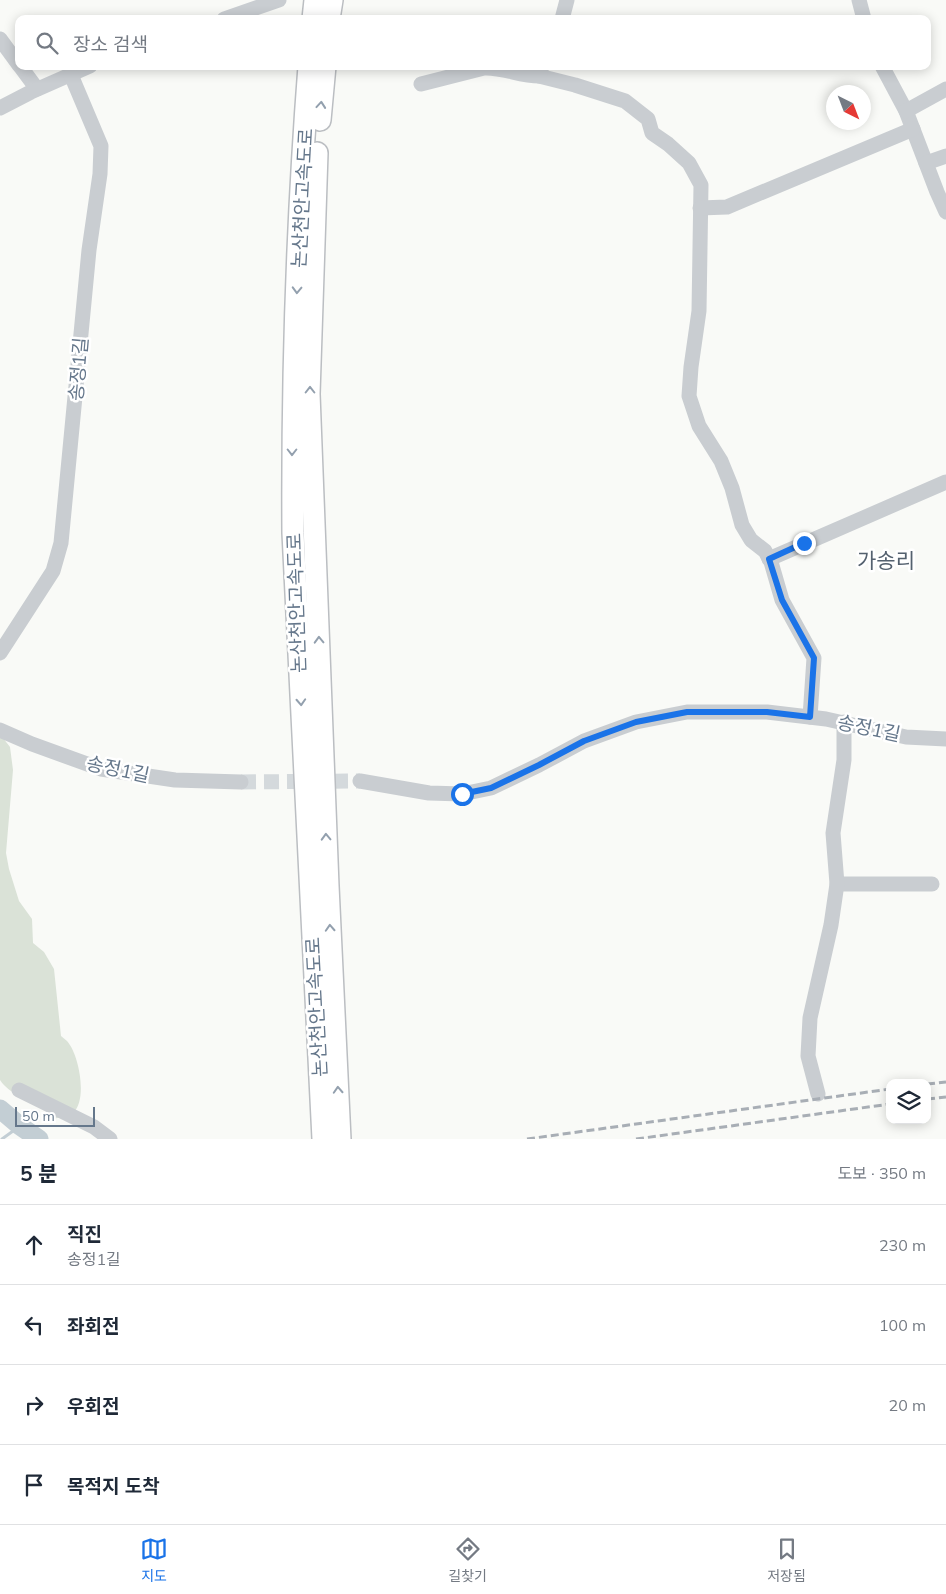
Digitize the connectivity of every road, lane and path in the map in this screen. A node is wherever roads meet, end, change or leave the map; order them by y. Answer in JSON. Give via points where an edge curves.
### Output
{"nodes":[{"id":1,"x":279,"y":0,"type":"edge"},
{"id":2,"x":305,"y":0,"type":"edge"},
{"id":3,"x":315,"y":0,"type":"edge"},
{"id":4,"x":332,"y":0,"type":"edge"},
{"id":5,"x":567,"y":0,"type":"edge"},
{"id":6,"x":860,"y":0,"type":"edge"},
{"id":7,"x":236,"y":15,"type":"edge"},
{"id":8,"x":305,"y":15,"type":"edge"},
{"id":9,"x":313,"y":15,"type":"edge"},
{"id":10,"x":330,"y":15,"type":"edge"},
{"id":11,"x":563,"y":15,"type":"edge"},
{"id":12,"x":863,"y":15,"type":"edge"},
{"id":13,"x":0,"y":39,"type":"edge"},
{"id":14,"x":15,"y":60,"type":"edge"},
{"id":15,"x":22,"y":70,"type":"edge"},
{"id":16,"x":82,"y":70,"type":"edge"},
{"id":17,"x":308,"y":70,"type":"edge"},
{"id":18,"x":325,"y":70,"type":"edge"},
{"id":19,"x":476,"y":70,"type":"edge"},
{"id":20,"x":503,"y":70,"type":"edge"},
{"id":21,"x":884,"y":70,"type":"edge"},
{"id":22,"x":540,"y":71,"type":"edge"},
{"id":23,"x":71,"y":75,"type":"junction"},
{"id":24,"x":421,"y":84,"type":"dead end"},
{"id":25,"x":37,"y":90,"type":"junction"},
{"id":26,"x":945,"y":91,"type":"edge"},
{"id":27,"x":0,"y":108,"type":"edge"},
{"id":28,"x":906,"y":111,"type":"junction"},
{"id":29,"x":913,"y":129,"type":"junction"},
{"id":30,"x":946,"y":156,"type":"edge"},
{"id":31,"x":926,"y":163,"type":"junction"},
{"id":32,"x":700,"y":208,"type":"junction"},
{"id":33,"x":946,"y":212,"type":"edge"},
{"id":34,"x":946,"y":482,"type":"edge"},
{"id":35,"x":769,"y":559,"type":"junction"},
{"id":36,"x":0,"y":653,"type":"edge"},
{"id":37,"x":810,"y":717,"type":"junction"},
{"id":38,"x":844,"y":722,"type":"junction"},
{"id":39,"x":0,"y":730,"type":"edge"},
{"id":40,"x":946,"y":739,"type":"edge"},
{"id":41,"x":360,"y":781,"type":"tunnel mouth"},
{"id":42,"x":241,"y":782,"type":"tunnel mouth"},
{"id":43,"x":837,"y":884,"type":"junction"},
{"id":44,"x":932,"y":884,"type":"dead end"},
{"id":45,"x":320,"y":886,"type":"junction"},
{"id":46,"x":18,"y":1090,"type":"dead end"},
{"id":47,"x":818,"y":1094,"type":"dead end"},
{"id":48,"x":110,"y":1139,"type":"edge"},
{"id":49,"x":323,"y":1139,"type":"edge"},
{"id":50,"x":340,"y":1139,"type":"edge"}],
"edges":[{"from":1,"to":7,"type":"street"},
{"from":2,"to":8,"type":"highway"},
{"from":3,"to":9,"type":"highway"},
{"from":4,"to":10,"type":"highway"},
{"from":5,"to":11,"type":"street"},
{"from":6,"to":12,"type":"street"},
{"from":13,"to":14,"type":"street"},
{"from":15,"to":25,"type":"street"},
{"from":16,"to":23,"type":"street"},
{"from":17,"to":45,"type":"highway","name":"논산천안고속도로","one_way":true,"via":[[300,188],[292,456],[293,533],[296,613]]},
{"from":45,"to":18,"type":"highway","name":"논산천안고속도로","one_way":true,"via":[[309,394],[316,157]]},
{"from":19,"to":24,"type":"street"},
{"from":20,"to":22,"type":"street","via":[[530,76]]},
{"from":21,"to":28,"type":"street"},
{"from":22,"to":32,"type":"street","via":[[625,100],[648,119],[652,133],[690,163],[700,185]]},
{"from":23,"to":25,"type":"street"},
{"from":23,"to":36,"type":"street","name":"송정1길","via":[[101,146],[61,543],[53,572]]},
{"from":25,"to":27,"type":"street"},
{"from":26,"to":28,"type":"street"},
{"from":28,"to":29,"type":"street"},
{"from":29,"to":31,"type":"street"},
{"from":29,"to":32,"type":"street","via":[[727,207]]},
{"from":30,"to":31,"type":"street"},
{"from":31,"to":33,"type":"street"},
{"from":32,"to":35,"type":"street","via":[[700,311],[689,396],[699,426],[721,461],[742,525]]},
{"from":34,"to":35,"type":"street"},
{"from":35,"to":37,"type":"street","via":[[782,600],[814,658]]},
{"from":37,"to":38,"type":"street","name":"송정1길"},
{"from":37,"to":41,"type":"street","name":"송정1길","via":[[767,712],[687,712],[636,722],[584,741],[491,788],[462,794],[429,793]]},
{"from":38,"to":40,"type":"street","name":"송정1길","via":[[906,737]]},
{"from":38,"to":43,"type":"street","via":[[844,760],[834,833]]},
{"from":39,"to":42,"type":"street","name":"송정1길","via":[[101,769],[175,780]]},
{"from":43,"to":44,"type":"street"},
{"from":43,"to":47,"type":"street","via":[[810,1018],[808,1056]]},
{"from":45,"to":49,"type":"highway","name":"논산천안고속도로"},
{"from":50,"to":45,"type":"highway","name":"논산천안고속도로","one_way":true},
{"from":46,"to":48,"type":"street","via":[[94,1127]]}]}
